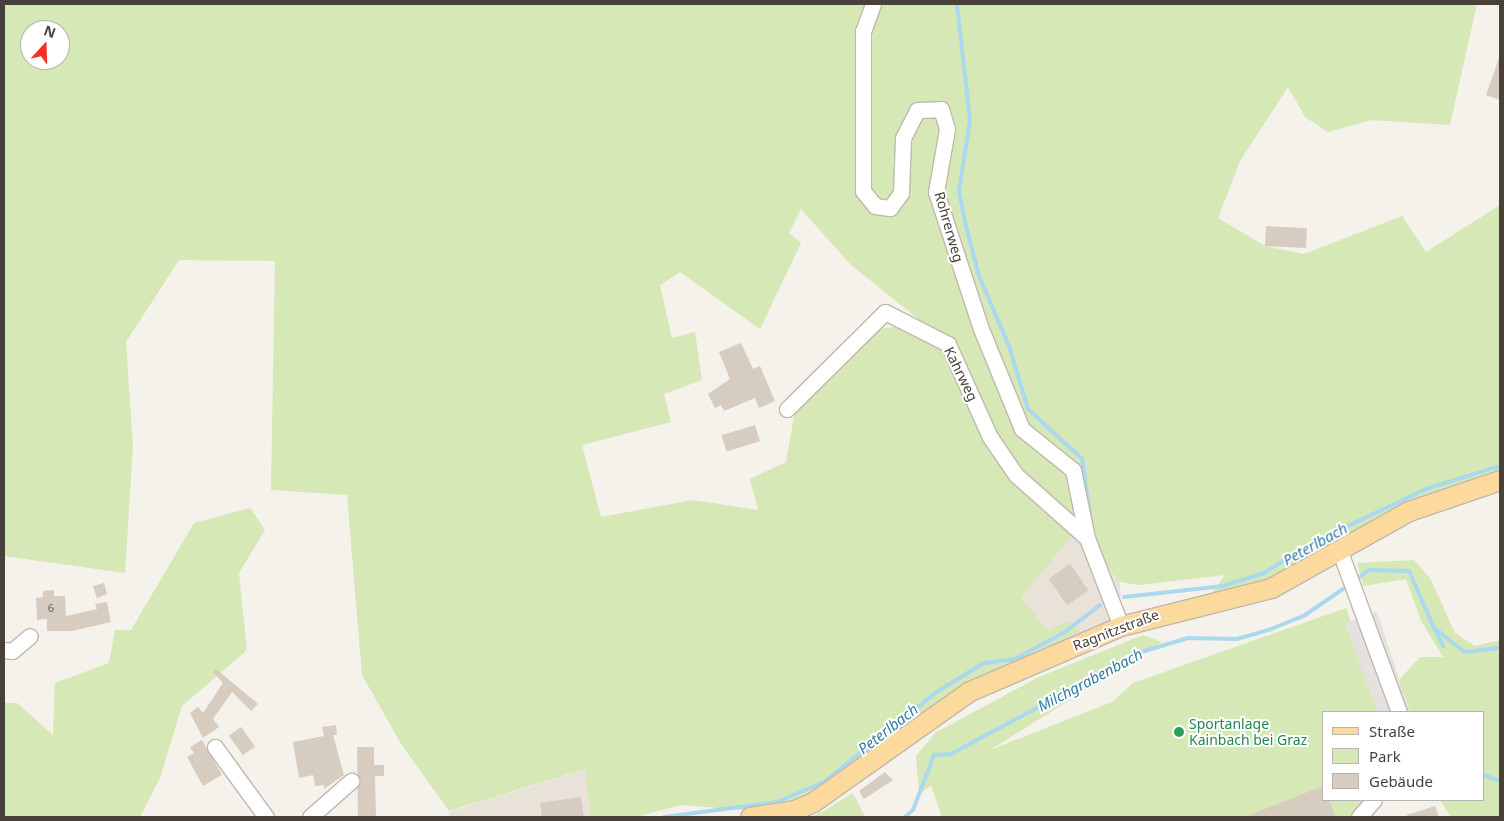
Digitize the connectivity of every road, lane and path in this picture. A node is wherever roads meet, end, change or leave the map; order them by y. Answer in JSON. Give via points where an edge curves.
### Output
{"nodes":[{"id":1,"x":872,"y":4,"type":"edge"},
{"id":2,"x":787,"y":410,"type":"dead end"},
{"id":3,"x":1500,"y":480,"type":"edge"},
{"id":4,"x":1087,"y":538,"type":"junction"},
{"id":5,"x":1338,"y":549,"type":"junction"},
{"id":6,"x":1121,"y":626,"type":"junction"},
{"id":7,"x":30,"y":636,"type":"dead end"},
{"id":8,"x":4,"y":650,"type":"edge"},
{"id":9,"x":1399,"y":711,"type":"edge"},
{"id":10,"x":215,"y":747,"type":"dead end"},
{"id":11,"x":351,"y":781,"type":"dead end"},
{"id":12,"x":1373,"y":801,"type":"edge"},
{"id":13,"x":266,"y":817,"type":"edge"},
{"id":14,"x":310,"y":817,"type":"edge"},
{"id":15,"x":750,"y":817,"type":"edge"},
{"id":16,"x":1359,"y":817,"type":"edge"}],
"edges":[{"from":1,"to":4,"type":"street","name":"Rohrerweg","via":[[863,31],[863,190],[875,206],[890,208],[901,193],[903,138],[917,110],[941,108],[947,129],[936,192],[981,329],[1022,429],[1073,470]]},
{"from":2,"to":4,"type":"street","name":"Kahrweg","via":[[885,312],[948,344],[990,437],[1016,475]]},
{"from":3,"to":5,"type":"main road","name":"Ragnitzstraße","via":[[1408,511]]},
{"from":4,"to":6,"type":"street","name":"Rohrerweg"},
{"from":5,"to":6,"type":"main road","name":"Ragnitzstraße","via":[[1271,588]]},
{"from":5,"to":9,"type":"street"},
{"from":6,"to":15,"type":"main road","name":"Ragnitzstraße","via":[[970,691],[813,802],[795,810]]},
{"from":7,"to":8,"type":"street","via":[[12,651]]},
{"from":10,"to":13,"type":"street"},
{"from":11,"to":14,"type":"street"},
{"from":12,"to":16,"type":"street"}]}
